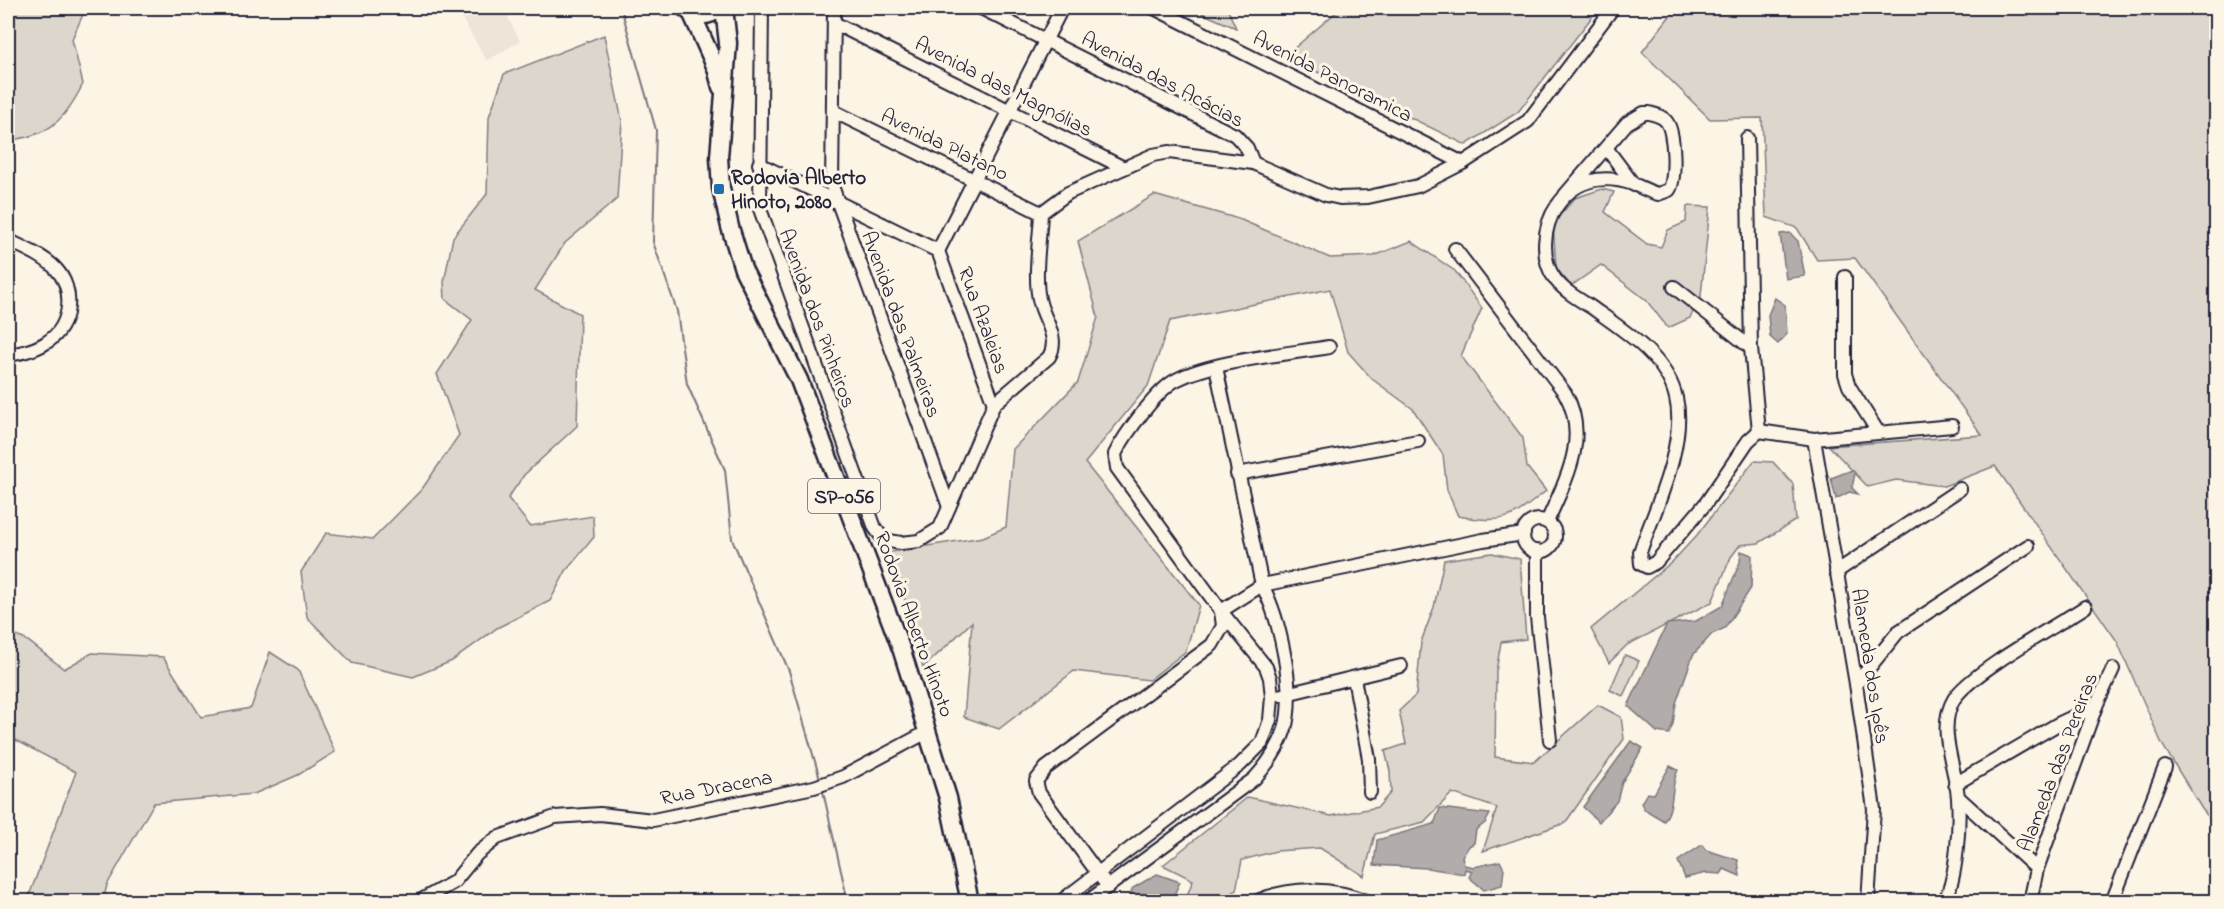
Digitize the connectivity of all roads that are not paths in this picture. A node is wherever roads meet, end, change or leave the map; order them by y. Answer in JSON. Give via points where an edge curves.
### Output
{"nodes":[{"id":1,"x":720,"y":8,"type":"edge"},
{"id":2,"x":724,"y":8,"type":"edge"},
{"id":3,"x":762,"y":8,"type":"edge"},
{"id":4,"x":834,"y":8,"type":"edge"},
{"id":5,"x":981,"y":8,"type":"edge"},
{"id":6,"x":1062,"y":8,"type":"edge"},
{"id":7,"x":1154,"y":8,"type":"edge"},
{"id":8,"x":1613,"y":8,"type":"edge"},
{"id":9,"x":688,"y":10,"type":"edge"},
{"id":10,"x":834,"y":23,"type":"junction"},
{"id":11,"x":1046,"y":40,"type":"junction"},
{"id":12,"x":724,"y":96,"type":"junction"},
{"id":13,"x":1010,"y":110,"type":"junction"},
{"id":14,"x":833,"y":111,"type":"junction"},
{"id":15,"x":1747,"y":138,"type":"dead end"},
{"id":16,"x":1607,"y":149,"type":"junction"},
{"id":17,"x":1253,"y":163,"type":"junction"},
{"id":18,"x":1463,"y":163,"type":"junction"},
{"id":19,"x":759,"y":164,"type":"junction"},
{"id":20,"x":1124,"y":168,"type":"junction"},
{"id":21,"x":974,"y":181,"type":"junction"},
{"id":22,"x":1634,"y":184,"type":"junction"},
{"id":23,"x":1565,"y":195,"type":"junction"},
{"id":24,"x":835,"y":200,"type":"junction"},
{"id":25,"x":1041,"y":213,"type":"junction"},
{"id":26,"x":8,"y":240,"type":"edge"},
{"id":27,"x":1455,"y":249,"type":"dead end"},
{"id":28,"x":938,"y":251,"type":"junction"},
{"id":29,"x":1845,"y":277,"type":"dead end"},
{"id":30,"x":1674,"y":287,"type":"dead end"},
{"id":31,"x":1329,"y":347,"type":"dead end"},
{"id":32,"x":1751,"y":348,"type":"junction"},
{"id":33,"x":8,"y":355,"type":"edge"},
{"id":34,"x":1216,"y":367,"type":"junction"},
{"id":35,"x":994,"y":404,"type":"junction"},
{"id":36,"x":1952,"y":426,"type":"dead end"},
{"id":37,"x":1759,"y":431,"type":"junction"},
{"id":38,"x":1878,"y":432,"type":"junction"},
{"id":39,"x":1814,"y":439,"type":"junction"},
{"id":40,"x":1419,"y":441,"type":"dead end"},
{"id":41,"x":1237,"y":474,"type":"junction"},
{"id":42,"x":1960,"y":489,"type":"dead end"},
{"id":43,"x":949,"y":507,"type":"junction"},
{"id":44,"x":1547,"y":522,"type":"junction"},
{"id":45,"x":1524,"y":534,"type":"junction"},
{"id":46,"x":2028,"y":546,"type":"dead end"},
{"id":47,"x":1538,"y":551,"type":"junction"},
{"id":48,"x":1836,"y":572,"type":"junction"},
{"id":49,"x":1262,"y":585,"type":"junction"},
{"id":50,"x":2085,"y":608,"type":"dead end"},
{"id":51,"x":1221,"y":611,"type":"junction"},
{"id":52,"x":1401,"y":666,"type":"dead end"},
{"id":53,"x":2113,"y":669,"type":"dead end"},
{"id":54,"x":1354,"y":678,"type":"junction"},
{"id":55,"x":1856,"y":684,"type":"junction"},
{"id":56,"x":1288,"y":694,"type":"junction"},
{"id":57,"x":1272,"y":697,"type":"junction"},
{"id":58,"x":2096,"y":706,"type":"junction"},
{"id":59,"x":929,"y":731,"type":"junction"},
{"id":60,"x":1550,"y":740,"type":"dead end"},
{"id":61,"x":2165,"y":767,"type":"dead end"},
{"id":62,"x":1955,"y":784,"type":"junction"},
{"id":63,"x":1370,"y":792,"type":"dead end"},
{"id":64,"x":1958,"y":797,"type":"junction"},
{"id":65,"x":2037,"y":869,"type":"junction"},
{"id":66,"x":1099,"y":874,"type":"junction"},
{"id":67,"x":1108,"y":887,"type":"junction"},
{"id":68,"x":1062,"y":901,"type":"edge"},
{"id":69,"x":418,"y":902,"type":"edge"},
{"id":70,"x":970,"y":902,"type":"edge"},
{"id":71,"x":1087,"y":902,"type":"edge"},
{"id":72,"x":1255,"y":902,"type":"edge"},
{"id":73,"x":1369,"y":902,"type":"edge"},
{"id":74,"x":1868,"y":902,"type":"edge"},
{"id":75,"x":1944,"y":902,"type":"edge"},
{"id":76,"x":2030,"y":902,"type":"edge"},
{"id":77,"x":2112,"y":902,"type":"edge"}],
"edges":[{"from":1,"to":9,"type":"main road","via":[[706,15]]},
{"from":2,"to":12,"type":"main road","name":"Rodovia Alberto Hinoto","number":"SP-056","via":[[728,43]]},
{"from":3,"to":19,"type":"street","name":"Avenida dos Pinheiros"},
{"from":4,"to":10,"type":"street","name":"Avenida das Palmeiras"},
{"from":5,"to":11,"type":"street","name":"Avenida das Acácias"},
{"from":6,"to":11,"type":"street"},
{"from":7,"to":18,"type":"street","name":"Avenida Panoramica"},
{"from":8,"to":18,"type":"street","via":[[1528,121]]},
{"from":9,"to":12,"type":"main road","name":"Rodovia Alberto Hinoto","number":"SP-056","via":[[716,68]]},
{"from":10,"to":13,"type":"street","name":"Avenida das Magnólias"},
{"from":10,"to":14,"type":"street","name":"Avenida das Palmeiras"},
{"from":11,"to":13,"type":"street"},
{"from":11,"to":17,"type":"street","name":"Avenida das Acácias","via":[[1235,135],[1247,148]]},
{"from":12,"to":59,"type":"main road","name":"Rodovia Alberto Hinoto","number":"SP-056","via":[[719,157],[722,188],[743,269],[800,380]]},
{"from":13,"to":20,"type":"street","name":"Avenida das Magnólias"},
{"from":13,"to":21,"type":"street"},
{"from":14,"to":21,"type":"street","name":"Avenida Platano"},
{"from":14,"to":24,"type":"street","name":"Avenida das Palmeiras"},
{"from":15,"to":32,"type":"street"},
{"from":16,"to":22,"type":"street"},
{"from":16,"to":22,"type":"street","via":[[1627,123],[1638,116],[1649,113],[1666,120],[1673,150],[1671,187],[1658,194]]},
{"from":16,"to":23,"type":"street"},
{"from":17,"to":18,"type":"street","via":[[1340,198],[1402,191]]},
{"from":17,"to":20,"type":"street","via":[[1169,152]]},
{"from":19,"to":24,"type":"street"},
{"from":19,"to":43,"type":"street","name":"Avenida dos Pinheiros","via":[[758,197],[765,231],[875,528],[889,541],[919,541],[940,528]]},
{"from":20,"to":25,"type":"street","via":[[1068,193]]},
{"from":21,"to":25,"type":"street","name":"Avenida Platano"},
{"from":21,"to":28,"type":"street"},
{"from":22,"to":23,"type":"street","via":[[1603,178],[1583,183]]},
{"from":23,"to":37,"type":"street","via":[[1550,217],[1546,232],[1545,250],[1551,271],[1563,287],[1647,352],[1676,396],[1676,435],[1669,469],[1640,552],[1644,567],[1656,562],[1706,503]]},
{"from":24,"to":28,"type":"street"},
{"from":24,"to":43,"type":"street","name":"Avenida das Palmeiras"},
{"from":25,"to":35,"type":"street","via":[[1038,294],[1054,348],[1049,357]]},
{"from":26,"to":33,"type":"street","via":[[48,261],[69,294],[68,311],[58,332],[48,342],[24,353]]},
{"from":27,"to":44,"type":"street","via":[[1565,393],[1575,414],[1573,455]]},
{"from":28,"to":35,"type":"street","name":"Rua Azaleias"},
{"from":29,"to":38,"type":"street","via":[[1845,374]]},
{"from":30,"to":32,"type":"street"},
{"from":31,"to":34,"type":"street"},
{"from":32,"to":37,"type":"street"},
{"from":34,"to":41,"type":"street"},
{"from":34,"to":51,"type":"street","via":[[1168,385],[1119,446],[1114,460]]},
{"from":35,"to":43,"type":"street"},
{"from":36,"to":38,"type":"street"},
{"from":37,"to":39,"type":"street"},
{"from":38,"to":39,"type":"street"},
{"from":39,"to":48,"type":"street","name":"Alameda dos Ipês"},
{"from":40,"to":41,"type":"street"},
{"from":41,"to":49,"type":"street"},
{"from":42,"to":48,"type":"street"},
{"from":44,"to":45,"type":"street","via":[[1530,523]]},
{"from":44,"to":47,"type":"street","via":[[1555,532],[1553,543]]},
{"from":45,"to":47,"type":"street","via":[[1527,546]]},
{"from":45,"to":49,"type":"street"},
{"from":46,"to":55,"type":"street","via":[[1898,632]]},
{"from":47,"to":60,"type":"street","via":[[1537,617]]},
{"from":48,"to":55,"type":"street","name":"Alameda dos Ipês"},
{"from":49,"to":51,"type":"street"},
{"from":49,"to":56,"type":"street","via":[[1274,608]]},
{"from":50,"to":62,"type":"street","via":[[1974,679],[1953,700],[1948,733]]},
{"from":51,"to":57,"type":"street","via":[[1266,667]]},
{"from":51,"to":66,"type":"street","via":[[1223,626],[1212,645],[1046,768],[1036,781],[1039,793]]},
{"from":52,"to":54,"type":"street"},
{"from":53,"to":58,"type":"street","name":"Alameda das Pereiras"},
{"from":54,"to":56,"type":"street"},
{"from":54,"to":63,"type":"street","via":[[1369,759]]},
{"from":55,"to":74,"type":"street","name":"Alameda dos Ipês","via":[[1874,809]]},
{"from":56,"to":57,"type":"street"},
{"from":56,"to":67,"type":"street","via":[[1282,738],[1254,779]]},
{"from":57,"to":66,"type":"street","via":[[1262,743],[1240,765]]},
{"from":58,"to":62,"type":"street"},
{"from":58,"to":65,"type":"street","name":"Alameda das Pereiras"},
{"from":59,"to":69,"type":"street","name":"Rua Dracena","via":[[830,783],[814,787],[653,820],[600,814],[555,817],[497,838],[477,854],[454,882]]},
{"from":59,"to":70,"type":"main road","name":"Rodovia Alberto Hinoto","number":"SP-056","via":[[956,827]]},
{"from":61,"to":77,"type":"street"},
{"from":62,"to":64,"type":"street"},
{"from":64,"to":65,"type":"street"},
{"from":64,"to":75,"type":"street","via":[[1953,872]]},
{"from":65,"to":76,"type":"street","name":"Alameda das Pereiras"},
{"from":66,"to":67,"type":"street"},
{"from":66,"to":68,"type":"street"},
{"from":67,"to":71,"type":"street"},
{"from":72,"to":73,"type":"street","via":[[1285,892],[1308,890],[1342,893]]}]}
